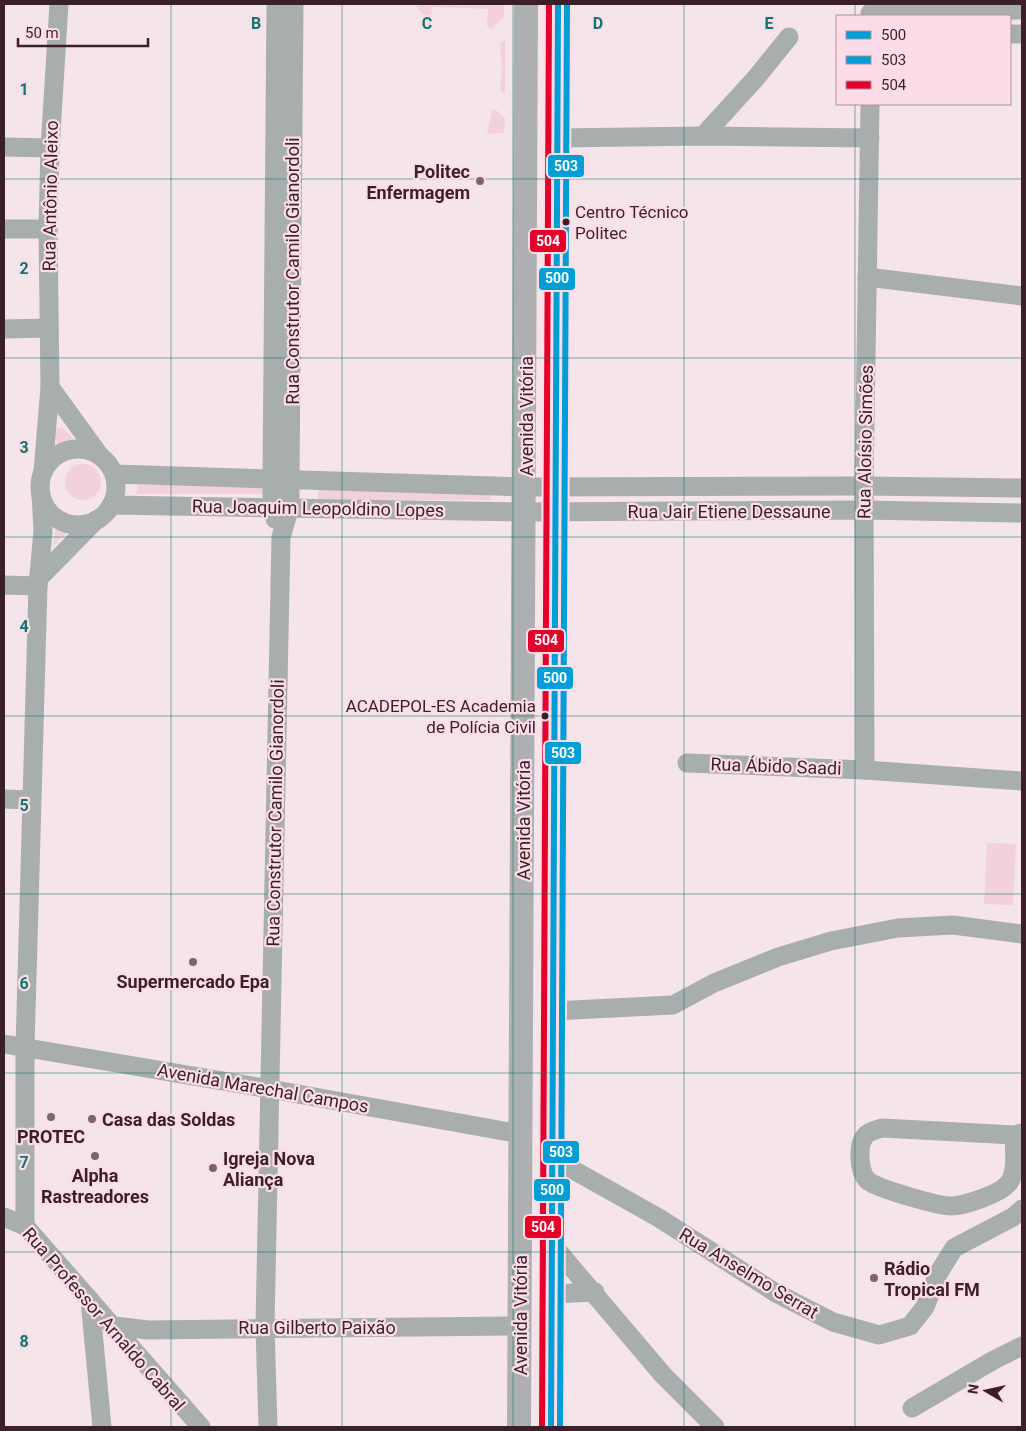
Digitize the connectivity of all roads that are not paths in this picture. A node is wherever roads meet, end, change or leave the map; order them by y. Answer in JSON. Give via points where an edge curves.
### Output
{"nodes":[{"id":1,"x":59,"y":4,"type":"edge"},
{"id":2,"x":276,"y":4,"type":"edge"},
{"id":3,"x":294,"y":4,"type":"edge"},
{"id":4,"x":526,"y":4,"type":"edge"},
{"id":5,"x":558,"y":4,"type":"edge"},
{"id":6,"x":1019,"y":8,"type":"edge"},
{"id":7,"x":870,"y":11,"type":"edge"},
{"id":8,"x":790,"y":37,"type":"dead end"},
{"id":9,"x":870,"y":105,"type":"edge"},
{"id":10,"x":703,"y":136,"type":"junction"},
{"id":11,"x":557,"y":138,"type":"junction"},
{"id":12,"x":870,"y":138,"type":"junction"},
{"id":13,"x":4,"y":147,"type":"edge"},
{"id":14,"x":50,"y":148,"type":"junction"},
{"id":15,"x":4,"y":229,"type":"edge"},
{"id":16,"x":48,"y":229,"type":"junction"},
{"id":17,"x":867,"y":277,"type":"junction"},
{"id":18,"x":1022,"y":296,"type":"edge"},
{"id":19,"x":49,"y":328,"type":"junction"},
{"id":20,"x":4,"y":329,"type":"edge"},
{"id":21,"x":50,"y":388,"type":"junction"},
{"id":22,"x":100,"y":456,"type":"junction"},
{"id":23,"x":43,"y":472,"type":"junction"},
{"id":24,"x":114,"y":474,"type":"junction"},
{"id":25,"x":281,"y":479,"type":"junction"},
{"id":26,"x":864,"y":486,"type":"junction"},
{"id":27,"x":525,"y":487,"type":"junction"},
{"id":28,"x":556,"y":487,"type":"junction"},
{"id":29,"x":1022,"y":488,"type":"edge"},
{"id":30,"x":41,"y":494,"type":"junction"},
{"id":31,"x":111,"y":505,"type":"junction"},
{"id":32,"x":281,"y":507,"type":"junction"},
{"id":33,"x":864,"y":510,"type":"junction"},
{"id":34,"x":556,"y":511,"type":"junction"},
{"id":35,"x":525,"y":512,"type":"junction"},
{"id":36,"x":1022,"y":513,"type":"edge"},
{"id":37,"x":96,"y":520,"type":"junction"},
{"id":38,"x":38,"y":582,"type":"junction"},
{"id":39,"x":4,"y":585,"type":"edge"},
{"id":40,"x":687,"y":763,"type":"dead end"},
{"id":41,"x":870,"y":770,"type":"junction"},
{"id":42,"x":1022,"y":781,"type":"edge"},
{"id":43,"x":4,"y":799,"type":"edge"},
{"id":44,"x":31,"y":800,"type":"junction"},
{"id":45,"x":1022,"y":934,"type":"edge"},
{"id":46,"x":553,"y":1011,"type":"junction"},
{"id":47,"x":4,"y":1044,"type":"edge"},
{"id":48,"x":25,"y":1048,"type":"junction"},
{"id":49,"x":270,"y":1088,"type":"junction"},
{"id":50,"x":521,"y":1134,"type":"junction"},
{"id":51,"x":1018,"y":1134,"type":"edge"},
{"id":52,"x":552,"y":1158,"type":"junction"},
{"id":53,"x":552,"y":1189,"type":"junction"},
{"id":54,"x":1022,"y":1209,"type":"edge"},
{"id":55,"x":4,"y":1217,"type":"edge"},
{"id":56,"x":25,"y":1226,"type":"junction"},
{"id":57,"x":551,"y":1243,"type":"junction"},
{"id":58,"x":595,"y":1292,"type":"junction"},
{"id":59,"x":552,"y":1294,"type":"junction"},
{"id":60,"x":90,"y":1300,"type":"junction"},
{"id":61,"x":114,"y":1326,"type":"junction"},
{"id":62,"x":520,"y":1326,"type":"junction"},
{"id":63,"x":265,"y":1327,"type":"junction"},
{"id":64,"x":148,"y":1330,"type":"junction"},
{"id":65,"x":1022,"y":1346,"type":"edge"},
{"id":66,"x":140,"y":1360,"type":"junction"},
{"id":67,"x":912,"y":1408,"type":"dead end"},
{"id":68,"x":102,"y":1427,"type":"edge"},
{"id":69,"x":200,"y":1427,"type":"edge"},
{"id":70,"x":268,"y":1427,"type":"edge"},
{"id":71,"x":519,"y":1427,"type":"edge"},
{"id":72,"x":551,"y":1427,"type":"edge"},
{"id":73,"x":715,"y":1427,"type":"edge"}],
"edges":[{"from":1,"to":14,"type":"street","name":"Rua Antônio Aleixo"},
{"from":2,"to":25,"type":"street","name":"Rua Construtor Camilo Gianordoli"},
{"from":3,"to":25,"type":"street","name":"Rua Construtor Camilo Gianordoli"},
{"from":4,"to":27,"type":"main road","name":"Avenida Vitória"},
{"from":5,"to":11,"type":"main road","name":"Avenida Vitória"},
{"from":6,"to":7,"type":"street"},
{"from":8,"to":10,"type":"street"},
{"from":9,"to":12,"type":"street","name":"Rua Aloísio Simões"},
{"from":10,"to":11,"type":"street"},
{"from":10,"to":12,"type":"street"},
{"from":11,"to":28,"type":"main road","name":"Avenida Vitória"},
{"from":12,"to":17,"type":"street","name":"Rua Aloísio Simões"},
{"from":13,"to":14,"type":"street"},
{"from":14,"to":16,"type":"street","name":"Rua Antônio Aleixo"},
{"from":15,"to":16,"type":"street"},
{"from":16,"to":19,"type":"street","name":"Rua Antônio Aleixo"},
{"from":17,"to":18,"type":"street"},
{"from":17,"to":26,"type":"street","name":"Rua Aloísio Simões"},
{"from":19,"to":20,"type":"street"},
{"from":19,"to":21,"type":"street","name":"Rua Antônio Aleixo"},
{"from":21,"to":22,"type":"street"},
{"from":21,"to":23,"type":"street","name":"Rua Antônio Aleixo"},
{"from":22,"to":23,"type":"street","via":[[88,450],[61,452]]},
{"from":22,"to":24,"type":"street"},
{"from":23,"to":30,"type":"street"},
{"from":24,"to":25,"type":"street","name":"Rua Joaquim Leopoldino Lopes"},
{"from":24,"to":31,"type":"street","via":[[116,490]]},
{"from":25,"to":27,"type":"street","name":"Rua Joaquim Leopoldino Lopes"},
{"from":25,"to":32,"type":"street","name":"Rua Construtor Camilo Gianordoli"},
{"from":26,"to":28,"type":"street","name":"Rua Jair Etiene Dessaune"},
{"from":26,"to":29,"type":"street","name":"Rua Jair Etiene Dessaune"},
{"from":26,"to":33,"type":"street","name":"Rua Aloísio Simões"},
{"from":27,"to":28,"type":"street","name":"Rua Joaquim Leopoldino Lopes"},
{"from":27,"to":35,"type":"main road","name":"Avenida Vitória"},
{"from":28,"to":34,"type":"main road","name":"Avenida Vitória"},
{"from":30,"to":37,"type":"street","via":[[46,507],[68,524]]},
{"from":30,"to":38,"type":"street","via":[[43,531]]},
{"from":31,"to":32,"type":"street","name":"Rua Joaquim Leopoldino Lopes"},
{"from":31,"to":37,"type":"street"},
{"from":32,"to":35,"type":"street","name":"Rua Joaquim Leopoldino Lopes"},
{"from":32,"to":49,"type":"street","name":"Rua Construtor Camilo Gianordoli"},
{"from":33,"to":34,"type":"street","name":"Rua Jair Etiene Dessaune"},
{"from":33,"to":36,"type":"street","name":"Rua Jair Etiene Dessaune"},
{"from":33,"to":41,"type":"street","name":"Rua Aloísio Simões"},
{"from":34,"to":35,"type":"street","name":"Rua Joaquim Leopoldino Lopes"},
{"from":34,"to":46,"type":"main road","name":"Avenida Vitória"},
{"from":35,"to":50,"type":"main road","name":"Avenida Vitória"},
{"from":37,"to":38,"type":"street"},
{"from":38,"to":39,"type":"street"},
{"from":38,"to":44,"type":"street"},
{"from":40,"to":41,"type":"street","name":"Rua Ábido Saadi"},
{"from":41,"to":42,"type":"street","name":"Rua Ábido Saadi"},
{"from":43,"to":44,"type":"street"},
{"from":44,"to":48,"type":"street"},
{"from":45,"to":46,"type":"street","via":[[952,925],[898,928],[832,941],[778,957],[714,983],[673,1005]]},
{"from":46,"to":52,"type":"main road","name":"Avenida Vitória"},
{"from":47,"to":48,"type":"street","name":"Avenida Marechal Campos"},
{"from":48,"to":49,"type":"street","name":"Avenida Marechal Campos"},
{"from":48,"to":56,"type":"street"},
{"from":49,"to":50,"type":"street","name":"Avenida Marechal Campos"},
{"from":49,"to":63,"type":"street","name":"Rua Construtor Camilo Gianordoli"},
{"from":50,"to":53,"type":"main road","via":[[534,1138],[544,1149]]},
{"from":50,"to":62,"type":"main road","name":"Avenida Vitória"},
{"from":51,"to":51,"type":"street","via":[[882,1128],[865,1136],[861,1145],[861,1172],[868,1181],[892,1191],[949,1206],[963,1205],[1008,1184],[1014,1170]]},
{"from":52,"to":53,"type":"main road","name":"Avenida Vitória"},
{"from":52,"to":54,"type":"street","name":"Rua Anselmo Serrat","via":[[659,1218],[776,1293],[833,1322],[879,1335],[910,1326],[925,1307],[938,1274],[954,1248]]},
{"from":53,"to":57,"type":"main road","name":"Avenida Vitória"},
{"from":55,"to":56,"type":"street","name":"Rua Professor Arnaldo Cabral"},
{"from":56,"to":60,"type":"street","name":"Rua Professor Arnaldo Cabral"},
{"from":57,"to":58,"type":"street"},
{"from":57,"to":59,"type":"main road","name":"Avenida Vitória"},
{"from":58,"to":59,"type":"street"},
{"from":58,"to":73,"type":"street","via":[[663,1375]]},
{"from":59,"to":72,"type":"main road","name":"Avenida Vitória"},
{"from":60,"to":61,"type":"street","name":"Rua Professor Arnaldo Cabral"},
{"from":60,"to":68,"type":"street"},
{"from":61,"to":64,"type":"street","name":"Rua Gilberto Paixão"},
{"from":61,"to":66,"type":"street","name":"Rua Professor Arnaldo Cabral"},
{"from":62,"to":63,"type":"street","name":"Rua Gilberto Paixão"},
{"from":62,"to":71,"type":"main road","name":"Avenida Vitória"},
{"from":63,"to":64,"type":"street","name":"Rua Gilberto Paixão"},
{"from":63,"to":70,"type":"street","name":"Rua Construtor Camilo Gianordoli"},
{"from":64,"to":66,"type":"street"},
{"from":65,"to":67,"type":"street"},
{"from":66,"to":69,"type":"street","name":"Rua Professor Arnaldo Cabral"}]}
